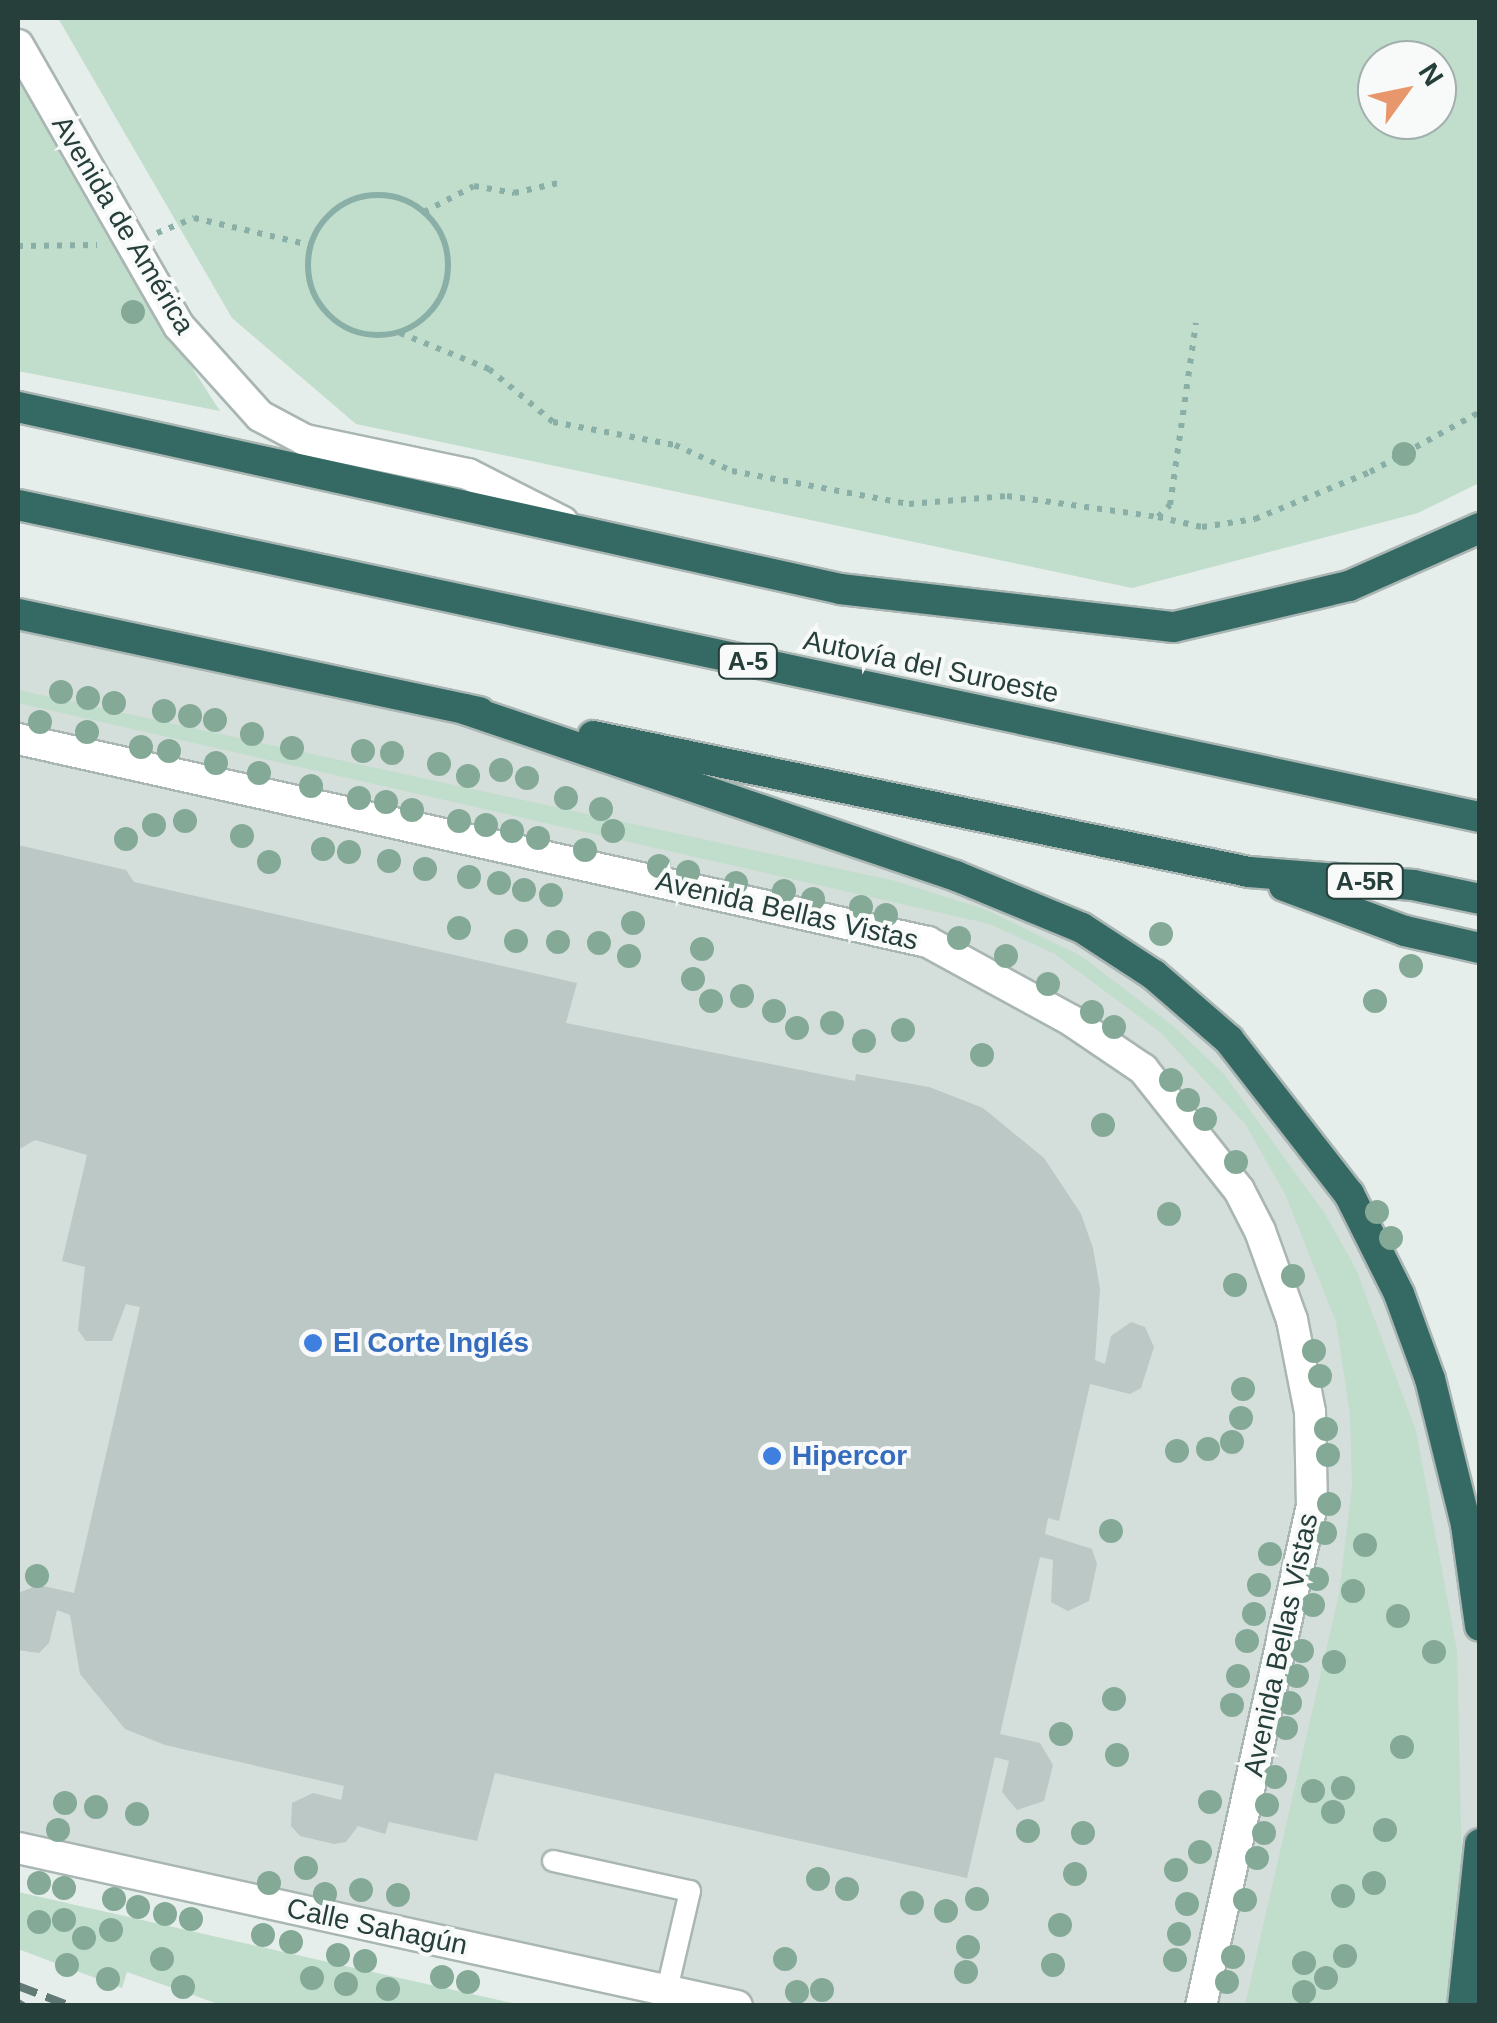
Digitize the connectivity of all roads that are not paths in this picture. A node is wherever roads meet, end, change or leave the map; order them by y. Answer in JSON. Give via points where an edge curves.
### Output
{"nodes":[{"id":1,"x":18,"y":45,"type":"edge"},
{"id":2,"x":18,"y":407,"type":"edge"},
{"id":3,"x":18,"y":505,"type":"edge"},
{"id":4,"x":570,"y":526,"type":"junction"},
{"id":5,"x":1480,"y":528,"type":"edge"},
{"id":6,"x":18,"y":614,"type":"edge"},
{"id":7,"x":464,"y":709,"type":"junction"},
{"id":8,"x":18,"y":739,"type":"edge"},
{"id":9,"x":1480,"y":817,"type":"edge"},
{"id":10,"x":1249,"y":872,"type":"junction"},
{"id":11,"x":1480,"y":899,"type":"edge"},
{"id":12,"x":1480,"y":948,"type":"edge"},
{"id":13,"x":1480,"y":1626,"type":"edge"},
{"id":14,"x":1480,"y":1844,"type":"edge"},
{"id":15,"x":18,"y":1848,"type":"edge"},
{"id":16,"x":553,"y":1862,"type":"dead end"},
{"id":17,"x":667,"y":1990,"type":"junction"},
{"id":18,"x":737,"y":2006,"type":"edge"},
{"id":19,"x":1202,"y":2006,"type":"edge"},
{"id":20,"x":1463,"y":2006,"type":"edge"}],
"edges":[{"from":1,"to":4,"type":"street","name":"Avenida de América","via":[[179,326],[260,416],[305,440],[468,474]]},
{"from":2,"to":4,"type":"highway"},
{"from":3,"to":9,"type":"highway","name":"Autovía del Suroeste","number":"A-5"},
{"from":4,"to":5,"type":"highway","via":[[840,588],[1174,627],[1349,586]]},
{"from":6,"to":7,"type":"highway"},
{"from":7,"to":10,"type":"highway"},
{"from":7,"to":13,"type":"highway","via":[[956,876],[1082,928],[1154,975],[1229,1040],[1349,1194],[1399,1294],[1430,1379],[1466,1524]]},
{"from":8,"to":19,"type":"street","name":"Avenida Bellas Vistas","via":[[928,942],[1072,1020],[1144,1069],[1230,1177],[1260,1231],[1292,1320],[1310,1412],[1312,1505]]},
{"from":10,"to":11,"type":"highway","number":"A-5R","via":[[1414,885]]},
{"from":10,"to":12,"type":"highway","via":[[1405,931]]},
{"from":14,"to":20,"type":"highway"},
{"from":15,"to":17,"type":"street","name":"Calle Sahagún"},
{"from":16,"to":17,"type":"lane","via":[[690,1891]]},
{"from":17,"to":18,"type":"street","name":"Calle Sahagún"}]}
